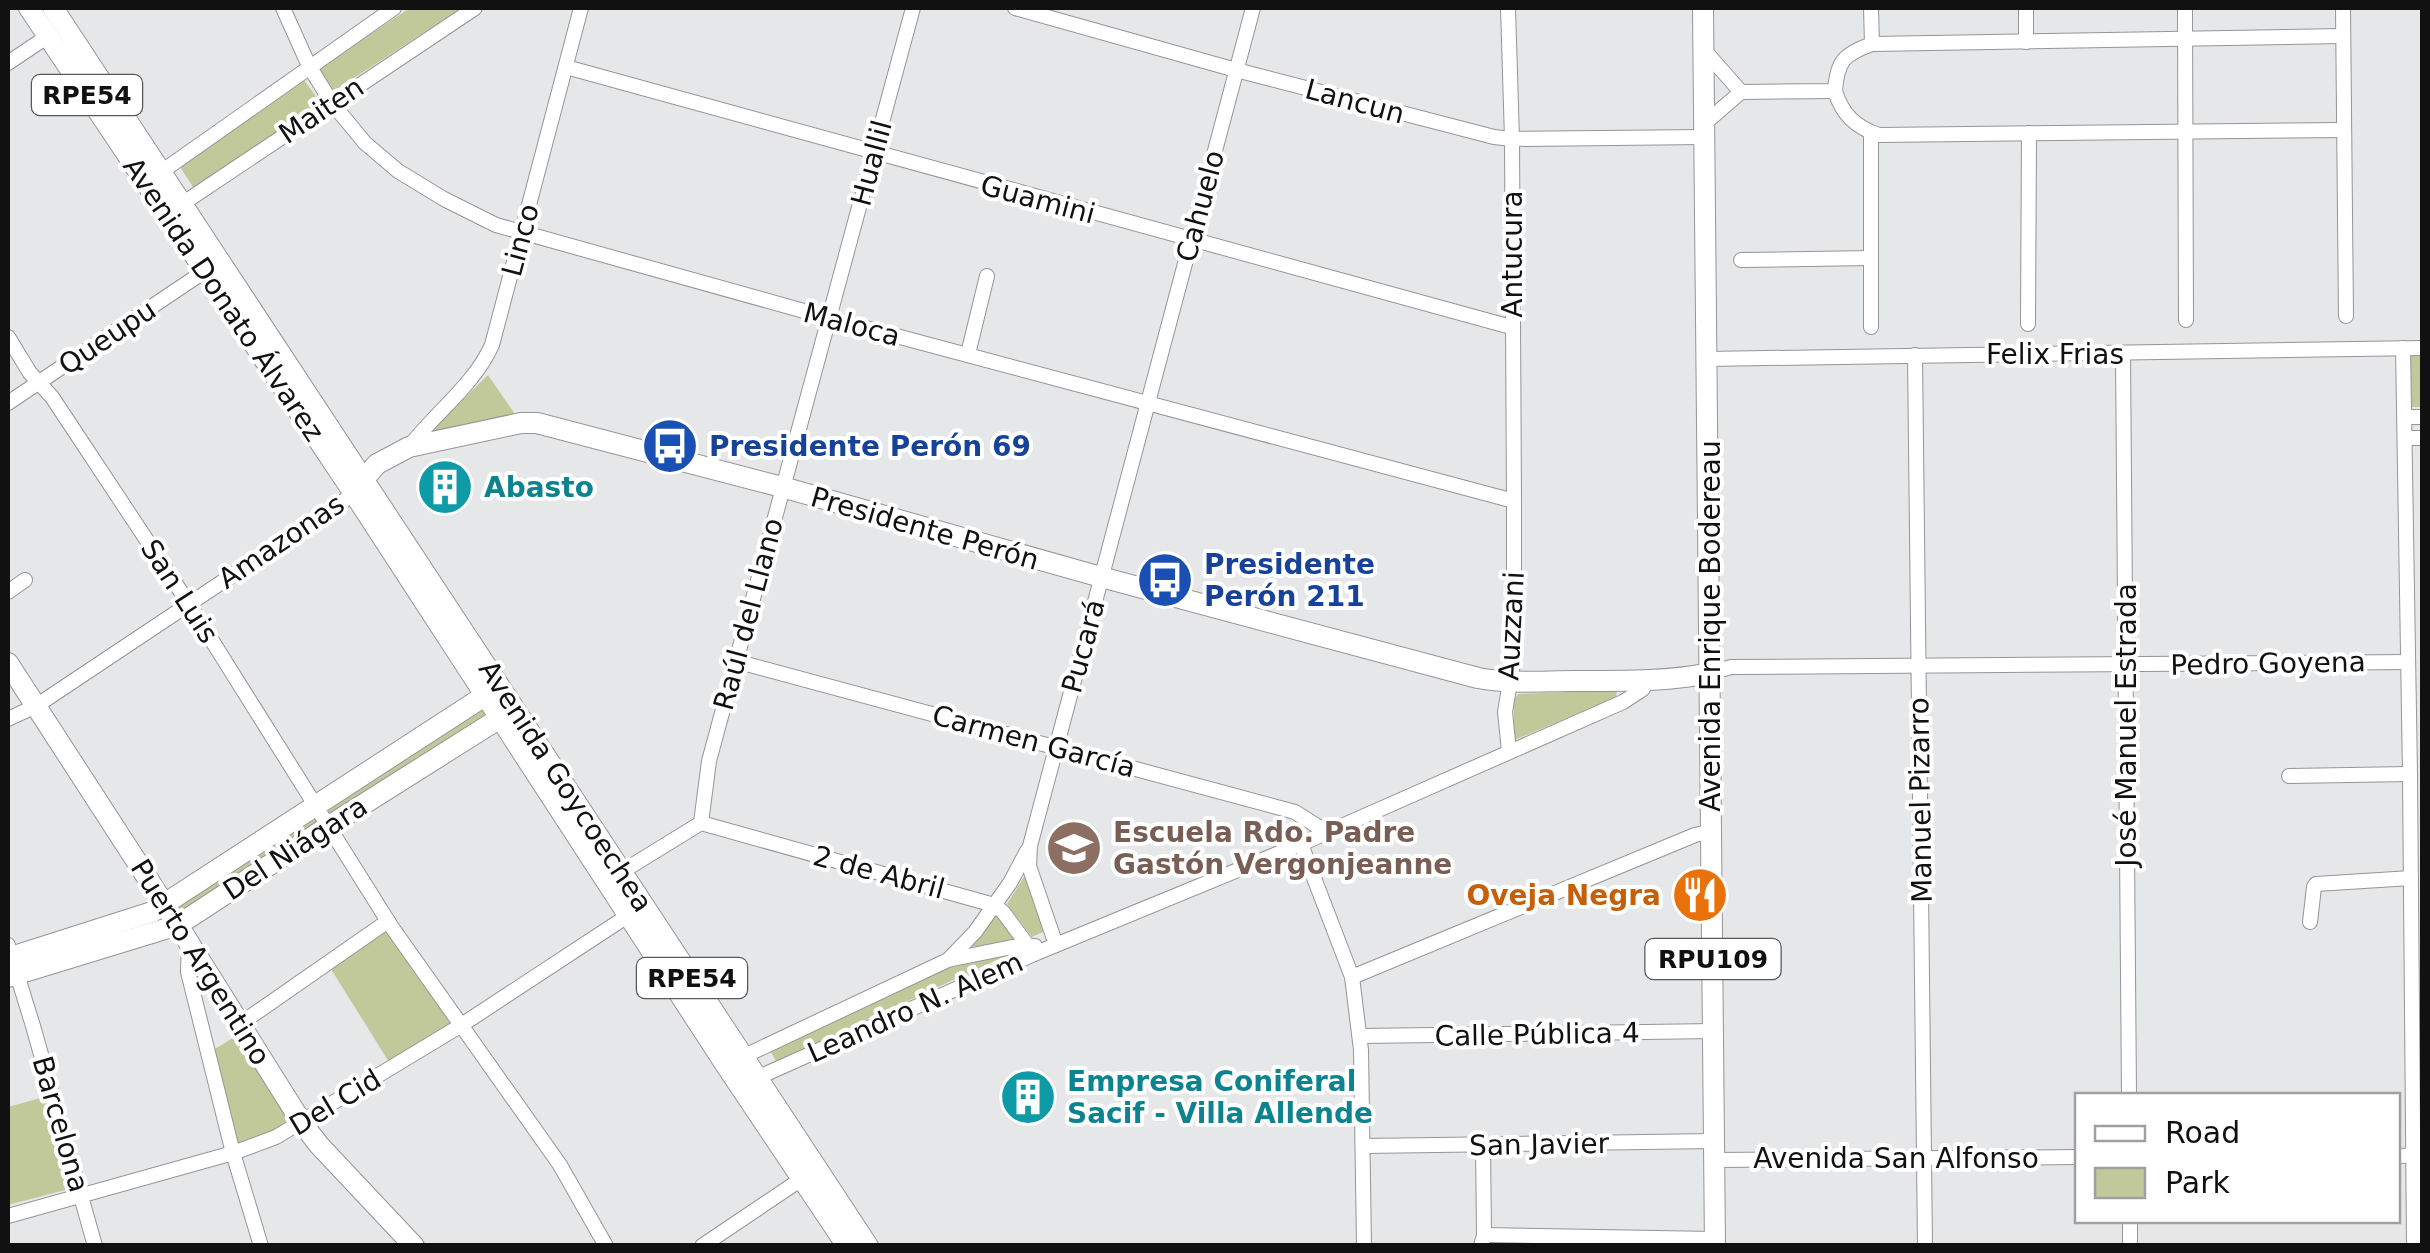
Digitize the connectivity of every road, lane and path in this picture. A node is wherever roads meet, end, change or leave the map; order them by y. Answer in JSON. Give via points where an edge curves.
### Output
{"nodes":[{"id":1,"x":29,"y":8,"type":"edge"},
{"id":2,"x":53,"y":8,"type":"edge"},
{"id":3,"x":283,"y":8,"type":"edge"},
{"id":4,"x":394,"y":8,"type":"edge"},
{"id":5,"x":476,"y":8,"type":"edge"},
{"id":6,"x":580,"y":8,"type":"edge"},
{"id":7,"x":913,"y":8,"type":"edge"},
{"id":8,"x":1015,"y":8,"type":"edge"},
{"id":9,"x":1253,"y":8,"type":"edge"},
{"id":10,"x":1508,"y":8,"type":"edge"},
{"id":11,"x":1703,"y":8,"type":"edge"},
{"id":12,"x":1871,"y":8,"type":"edge"},
{"id":13,"x":2026,"y":8,"type":"edge"},
{"id":14,"x":2185,"y":8,"type":"edge"},
{"id":15,"x":2343,"y":8,"type":"edge"},
{"id":16,"x":48,"y":36,"type":"junction"},
{"id":17,"x":2343,"y":36,"type":"junction"},
{"id":18,"x":2185,"y":38,"type":"junction"},
{"id":19,"x":2026,"y":42,"type":"junction"},
{"id":20,"x":1872,"y":44,"type":"junction"},
{"id":21,"x":1704,"y":50,"type":"junction"},
{"id":22,"x":8,"y":63,"type":"edge"},
{"id":23,"x":309,"y":66,"type":"junction"},
{"id":24,"x":566,"y":68,"type":"junction"},
{"id":25,"x":1236,"y":70,"type":"junction"},
{"id":26,"x":1835,"y":91,"type":"junction"},
{"id":27,"x":1741,"y":92,"type":"junction"},
{"id":28,"x":332,"y":103,"type":"junction"},
{"id":29,"x":2185,"y":130,"type":"junction"},
{"id":30,"x":2344,"y":130,"type":"junction"},
{"id":31,"x":1704,"y":131,"type":"junction"},
{"id":32,"x":1871,"y":132,"type":"junction"},
{"id":33,"x":2029,"y":134,"type":"junction"},
{"id":34,"x":1512,"y":139,"type":"junction"},
{"id":35,"x":874,"y":154,"type":"junction"},
{"id":36,"x":154,"y":177,"type":"junction"},
{"id":37,"x":175,"y":209,"type":"junction"},
{"id":38,"x":522,"y":234,"type":"junction"},
{"id":39,"x":1191,"y":240,"type":"junction"},
{"id":40,"x":1870,"y":258,"type":"junction"},
{"id":41,"x":1741,"y":260,"type":"dead end"},
{"id":42,"x":206,"y":271,"type":"junction"},
{"id":43,"x":987,"y":276,"type":"dead end"},
{"id":44,"x":2346,"y":316,"type":"dead end"},
{"id":45,"x":829,"y":318,"type":"junction"},
{"id":46,"x":2186,"y":320,"type":"dead end"},
{"id":47,"x":2028,"y":324,"type":"dead end"},
{"id":48,"x":1512,"y":326,"type":"junction"},
{"id":49,"x":1870,"y":327,"type":"dead end"},
{"id":50,"x":8,"y":337,"type":"edge"},
{"id":51,"x":2403,"y":348,"type":"junction"},
{"id":52,"x":2422,"y":348,"type":"edge"},
{"id":53,"x":968,"y":354,"type":"junction"},
{"id":54,"x":2122,"y":354,"type":"junction"},
{"id":55,"x":1915,"y":355,"type":"junction"},
{"id":56,"x":1706,"y":359,"type":"junction"},
{"id":57,"x":38,"y":382,"type":"junction"},
{"id":58,"x":8,"y":403,"type":"edge"},
{"id":59,"x":1148,"y":404,"type":"junction"},
{"id":60,"x":2422,"y":417,"type":"edge"},
{"id":61,"x":2405,"y":418,"type":"junction"},
{"id":62,"x":2405,"y":438,"type":"junction"},
{"id":63,"x":2422,"y":438,"type":"edge"},
{"id":64,"x":409,"y":447,"type":"junction"},
{"id":65,"x":359,"y":484,"type":"junction"},
{"id":66,"x":782,"y":487,"type":"junction"},
{"id":67,"x":1514,"y":500,"type":"junction"},
{"id":68,"x":1101,"y":578,"type":"junction"},
{"id":69,"x":25,"y":580,"type":"dead end"},
{"id":70,"x":8,"y":592,"type":"edge"},
{"id":71,"x":189,"y":604,"type":"junction"},
{"id":72,"x":735,"y":660,"type":"junction"},
{"id":73,"x":2408,"y":662,"type":"junction"},
{"id":74,"x":8,"y":664,"type":"edge"},
{"id":75,"x":2125,"y":665,"type":"junction"},
{"id":76,"x":1918,"y":666,"type":"junction"},
{"id":77,"x":1710,"y":673,"type":"junction"},
{"id":78,"x":1646,"y":679,"type":"junction"},
{"id":79,"x":1510,"y":682,"type":"junction"},
{"id":80,"x":499,"y":702,"type":"junction"},
{"id":81,"x":36,"y":706,"type":"junction"},
{"id":82,"x":8,"y":719,"type":"edge"},
{"id":83,"x":1056,"y":746,"type":"junction"},
{"id":84,"x":1509,"y":751,"type":"junction"},
{"id":85,"x":2410,"y":774,"type":"junction"},
{"id":86,"x":2289,"y":776,"type":"dead end"},
{"id":87,"x":315,"y":805,"type":"junction"},
{"id":88,"x":701,"y":823,"type":"junction"},
{"id":89,"x":328,"y":826,"type":"junction"},
{"id":90,"x":1712,"y":831,"type":"junction"},
{"id":91,"x":1328,"y":832,"type":"junction"},
{"id":92,"x":1301,"y":844,"type":"junction"},
{"id":93,"x":1030,"y":846,"type":"junction"},
{"id":94,"x":623,"y":871,"type":"junction"},
{"id":95,"x":2410,"y":878,"type":"junction"},
{"id":96,"x":165,"y":904,"type":"junction"},
{"id":97,"x":994,"y":905,"type":"junction"},
{"id":98,"x":629,"y":915,"type":"junction"},
{"id":99,"x":388,"y":921,"type":"junction"},
{"id":100,"x":2310,"y":922,"type":"dead end"},
{"id":101,"x":183,"y":933,"type":"junction"},
{"id":102,"x":1056,"y":946,"type":"junction"},
{"id":103,"x":1032,"y":950,"type":"junction"},
{"id":104,"x":948,"y":960,"type":"junction"},
{"id":105,"x":10,"y":962,"type":"edge"},
{"id":106,"x":1352,"y":976,"type":"junction"},
{"id":107,"x":240,"y":1024,"type":"junction"},
{"id":108,"x":460,"y":1026,"type":"junction"},
{"id":109,"x":1714,"y":1031,"type":"junction"},
{"id":110,"x":1361,"y":1036,"type":"junction"},
{"id":111,"x":762,"y":1048,"type":"junction"},
{"id":112,"x":734,"y":1061,"type":"junction"},
{"id":113,"x":757,"y":1078,"type":"junction"},
{"id":114,"x":2129,"y":1093,"type":"edge"},
{"id":115,"x":302,"y":1124,"type":"junction"},
{"id":116,"x":1483,"y":1145,"type":"junction"},
{"id":117,"x":1364,"y":1146,"type":"junction"},
{"id":118,"x":1714,"y":1150,"type":"junction"},
{"id":119,"x":233,"y":1152,"type":"junction"},
{"id":120,"x":2411,"y":1155,"type":"edge"},
{"id":121,"x":2075,"y":1157,"type":"edge"},
{"id":122,"x":1924,"y":1158,"type":"junction"},
{"id":123,"x":804,"y":1178,"type":"junction"},
{"id":124,"x":81,"y":1196,"type":"junction"},
{"id":125,"x":8,"y":1216,"type":"edge"},
{"id":126,"x":1482,"y":1240,"type":"edge"},
{"id":127,"x":1715,"y":1242,"type":"edge"},
{"id":128,"x":95,"y":1246,"type":"edge"},
{"id":129,"x":261,"y":1246,"type":"edge"},
{"id":130,"x":414,"y":1246,"type":"edge"},
{"id":131,"x":606,"y":1246,"type":"edge"},
{"id":132,"x":702,"y":1246,"type":"edge"},
{"id":133,"x":848,"y":1246,"type":"edge"},
{"id":134,"x":868,"y":1246,"type":"edge"},
{"id":135,"x":1364,"y":1246,"type":"edge"},
{"id":136,"x":1925,"y":1246,"type":"edge"},
{"id":137,"x":2414,"y":1246,"type":"edge"}],
"edges":[{"from":1,"to":16,"type":"main road","name":"Avenida Donato Álvarez","number":"RPE54"},
{"from":2,"to":36,"type":"main road","name":"Avenida Donato Álvarez","number":"RPE54"},
{"from":3,"to":23,"type":"street","name":"Maloca"},
{"from":4,"to":23,"type":"street","name":"Maiten"},
{"from":5,"to":28,"type":"street","name":"Maiten"},
{"from":6,"to":24,"type":"street","name":"Linco"},
{"from":7,"to":35,"type":"street","name":"Huallil"},
{"from":8,"to":25,"type":"street","name":"Lancun"},
{"from":9,"to":25,"type":"street","name":"Cahuelo"},
{"from":10,"to":34,"type":"street","name":"Antucura"},
{"from":11,"to":21,"type":"main road","name":"Avenida Enrique Bodereau","number":"RPU109"},
{"from":12,"to":20,"type":"street"},
{"from":13,"to":19,"type":"street"},
{"from":14,"to":18,"type":"street"},
{"from":15,"to":17,"type":"street"},
{"from":16,"to":22,"type":"street"},
{"from":16,"to":36,"type":"main road","name":"Avenida Donato Álvarez","number":"RPE54"},
{"from":17,"to":18,"type":"street"},
{"from":17,"to":30,"type":"street"},
{"from":18,"to":19,"type":"street"},
{"from":18,"to":29,"type":"street"},
{"from":19,"to":20,"type":"street"},
{"from":20,"to":26,"type":"street","via":[[1840,63]]},
{"from":21,"to":27,"type":"street"},
{"from":21,"to":31,"type":"main road","name":"Avenida Enrique Bodereau","number":"RPU109"},
{"from":23,"to":28,"type":"street","name":"Maloca"},
{"from":23,"to":36,"type":"street","name":"Maiten"},
{"from":24,"to":35,"type":"street","name":"Guamini"},
{"from":24,"to":38,"type":"street","name":"Linco"},
{"from":25,"to":34,"type":"street","name":"Lancun"},
{"from":25,"to":39,"type":"street","name":"Cahuelo"},
{"from":26,"to":27,"type":"street"},
{"from":26,"to":32,"type":"street","via":[[1847,116]]},
{"from":27,"to":31,"type":"street"},
{"from":28,"to":37,"type":"street","name":"Maiten"},
{"from":28,"to":38,"type":"street","name":"Maloca","via":[[398,171]]},
{"from":29,"to":30,"type":"street"},
{"from":29,"to":33,"type":"street"},
{"from":29,"to":46,"type":"street"},
{"from":30,"to":44,"type":"street"},
{"from":31,"to":34,"type":"street","name":"Lancun"},
{"from":31,"to":56,"type":"main road","name":"Avenida Enrique Bodereau","number":"RPU109"},
{"from":32,"to":33,"type":"street"},
{"from":32,"to":40,"type":"street"},
{"from":33,"to":47,"type":"street"},
{"from":34,"to":48,"type":"street","name":"Antucura"},
{"from":35,"to":39,"type":"street","name":"Guamini"},
{"from":35,"to":45,"type":"street","name":"Huallil"},
{"from":36,"to":37,"type":"main road","name":"Avenida Donato Álvarez","number":"RPE54"},
{"from":37,"to":42,"type":"main road","name":"Avenida Donato Álvarez","number":"RPE54"},
{"from":37,"to":65,"type":"main road","name":"Avenida Donato Álvarez","number":"RPE54"},
{"from":38,"to":45,"type":"street","name":"Maloca"},
{"from":38,"to":64,"type":"street","name":"Linco","via":[[488,352]]},
{"from":39,"to":48,"type":"street","name":"Guamini"},
{"from":39,"to":59,"type":"street","name":"Cahuelo"},
{"from":40,"to":41,"type":"street"},
{"from":40,"to":49,"type":"street"},
{"from":42,"to":57,"type":"street","name":"Queupu"},
{"from":42,"to":65,"type":"main road","name":"Avenida Donato Álvarez","number":"RPE54"},
{"from":43,"to":53,"type":"street"},
{"from":45,"to":53,"type":"street","name":"Maloca"},
{"from":45,"to":66,"type":"street","name":"Raúl del Llano"},
{"from":48,"to":67,"type":"street","name":"Antucura"},
{"from":50,"to":57,"type":"street","name":"San Luis"},
{"from":51,"to":52,"type":"street","name":"Felix Frias"},
{"from":51,"to":54,"type":"street","name":"Felix Frias"},
{"from":51,"to":61,"type":"street"},
{"from":53,"to":59,"type":"street","name":"Maloca"},
{"from":54,"to":55,"type":"street","name":"Felix Frias"},
{"from":54,"to":75,"type":"street","name":"José Manuel Estrada"},
{"from":55,"to":56,"type":"street","name":"Felix Frias"},
{"from":55,"to":76,"type":"street","name":"Manuel Pizarro"},
{"from":56,"to":77,"type":"main road","name":"Avenida Enrique Bodereau","number":"RPU109"},
{"from":57,"to":58,"type":"street","name":"Queupu"},
{"from":57,"to":71,"type":"street","name":"San Luis"},
{"from":59,"to":67,"type":"street","name":"Maloca"},
{"from":59,"to":68,"type":"street","name":"Pucará"},
{"from":60,"to":61,"type":"street"},
{"from":61,"to":62,"type":"street"},
{"from":62,"to":63,"type":"street"},
{"from":62,"to":73,"type":"street"},
{"from":64,"to":65,"type":"main road","name":"Presidente Perón","via":[[377,464]]},
{"from":64,"to":66,"type":"main road","name":"Presidente Perón","via":[[536,423]]},
{"from":65,"to":71,"type":"street","name":"Amazonas"},
{"from":65,"to":80,"type":"main road","name":"Avenida Goycoechea","number":"RPE54"},
{"from":66,"to":68,"type":"main road","name":"Presidente Perón"},
{"from":66,"to":72,"type":"street","name":"Raúl del Llano"},
{"from":67,"to":79,"type":"street","name":"Auzzani"},
{"from":68,"to":79,"type":"main road","name":"Presidente Perón"},
{"from":68,"to":83,"type":"street","name":"Pucará"},
{"from":69,"to":70,"type":"street"},
{"from":71,"to":81,"type":"street","name":"Amazonas"},
{"from":71,"to":87,"type":"street","name":"San Luis"},
{"from":72,"to":83,"type":"street","name":"Carmen García"},
{"from":72,"to":88,"type":"street","name":"Raúl del Llano"},
{"from":73,"to":75,"type":"street","name":"Pedro Goyena"},
{"from":73,"to":85,"type":"street"},
{"from":74,"to":81,"type":"main road","name":"Puerto Argentino"},
{"from":75,"to":76,"type":"street","name":"Pedro Goyena"},
{"from":75,"to":114,"type":"street","name":"José Manuel Estrada"},
{"from":76,"to":77,"type":"street","name":"Pedro Goyena"},
{"from":76,"to":122,"type":"street","name":"Manuel Pizarro"},
{"from":77,"to":78,"type":"main road","name":"Presidente Perón"},
{"from":77,"to":90,"type":"main road","name":"Avenida Enrique Bodereau","number":"RPU109"},
{"from":78,"to":79,"type":"main road","name":"Presidente Perón"},
{"from":78,"to":84,"type":"street","name":"Leandro N. Alem","via":[[1623,702]]},
{"from":79,"to":84,"type":"street","name":"Auzzani"},
{"from":80,"to":87,"type":"main road","name":"Del Niágara"},
{"from":80,"to":89,"type":"main road","name":"Del Niágara"},
{"from":80,"to":94,"type":"main road","name":"Avenida Goycoechea","number":"RPE54"},
{"from":80,"to":98,"type":"main road","name":"Avenida Goycoechea","number":"RPE54"},
{"from":81,"to":82,"type":"street","name":"Amazonas"},
{"from":81,"to":96,"type":"main road","name":"Puerto Argentino"},
{"from":83,"to":91,"type":"street","name":"Carmen García","via":[[1295,812]]},
{"from":83,"to":93,"type":"street","name":"Pucará"},
{"from":84,"to":91,"type":"street","name":"Leandro N. Alem"},
{"from":85,"to":86,"type":"street"},
{"from":85,"to":95,"type":"street"},
{"from":87,"to":89,"type":"street","name":"San Luis"},
{"from":87,"to":96,"type":"main road","name":"Del Niágara"},
{"from":88,"to":94,"type":"street"},
{"from":88,"to":97,"type":"street","name":"2 de Abril"},
{"from":89,"to":99,"type":"street"},
{"from":89,"to":101,"type":"main road","name":"Del Niágara"},
{"from":90,"to":106,"type":"street"},
{"from":90,"to":109,"type":"main road","name":"Avenida Enrique Bodereau","number":"RPU109"},
{"from":91,"to":92,"type":"street","name":"Leandro N. Alem"},
{"from":92,"to":102,"type":"street","name":"Leandro N. Alem"},
{"from":92,"to":106,"type":"street"},
{"from":93,"to":97,"type":"street","name":"Leandro N. Alem"},
{"from":93,"to":102,"type":"street","name":"Pucará","via":[[1029,866]]},
{"from":94,"to":112,"type":"main road","name":"Avenida Goycoechea","number":"RPE54"},
{"from":95,"to":100,"type":"street","via":[[2316,884]]},
{"from":95,"to":120,"type":"street"},
{"from":96,"to":101,"type":"main road","name":"Puerto Argentino"},
{"from":96,"to":105,"type":"main road","name":"Del Niágara"},
{"from":97,"to":103,"type":"street"},
{"from":97,"to":104,"type":"street","name":"Leandro N. Alem"},
{"from":98,"to":108,"type":"street","name":"Del Cid"},
{"from":98,"to":112,"type":"main road","name":"Avenida Goycoechea","number":"RPE54"},
{"from":99,"to":107,"type":"street"},
{"from":99,"to":108,"type":"street"},
{"from":101,"to":105,"type":"main road","name":"Del Niágara"},
{"from":101,"to":107,"type":"main road","name":"Puerto Argentino"},
{"from":101,"to":119,"type":"street"},
{"from":102,"to":103,"type":"street","name":"Leandro N. Alem"},
{"from":103,"to":104,"type":"street","name":"Leandro N. Alem","via":[[1012,947]]},
{"from":103,"to":113,"type":"street","name":"Leandro N. Alem"},
{"from":104,"to":111,"type":"street","name":"Leandro N. Alem"},
{"from":105,"to":124,"type":"street","name":"Barcelona"},
{"from":106,"to":110,"type":"street"},
{"from":107,"to":115,"type":"main road","name":"Puerto Argentino"},
{"from":108,"to":115,"type":"street","name":"Del Cid"},
{"from":108,"to":131,"type":"street","via":[[560,1165]]},
{"from":109,"to":110,"type":"street","name":"Calle Pública 4"},
{"from":109,"to":118,"type":"main road","name":"Avenida Enrique Bodereau","number":"RPU109"},
{"from":110,"to":117,"type":"street"},
{"from":111,"to":112,"type":"street","name":"Leandro N. Alem"},
{"from":111,"to":113,"type":"street","name":"Leandro N. Alem"},
{"from":112,"to":113,"type":"main road","name":"Avenida Goycoechea","number":"RPE54"},
{"from":113,"to":123,"type":"main road","name":"Avenida Goycoechea","number":"RPE54"},
{"from":113,"to":134,"type":"main road","name":"Avenida Goycoechea","number":"RPE54"},
{"from":115,"to":119,"type":"street","name":"Del Cid"},
{"from":115,"to":130,"type":"main road","name":"Puerto Argentino"},
{"from":116,"to":117,"type":"street","name":"San Javier"},
{"from":116,"to":118,"type":"street","name":"San Javier"},
{"from":116,"to":126,"type":"street"},
{"from":117,"to":135,"type":"street"},
{"from":118,"to":122,"type":"street","name":"Avenida San Alfonso"},
{"from":118,"to":127,"type":"main road","name":"Avenida Enrique Bodereau","number":"RPU109"},
{"from":119,"to":124,"type":"street","name":"Del Cid"},
{"from":119,"to":129,"type":"street"},
{"from":120,"to":137,"type":"street"},
{"from":121,"to":122,"type":"street","name":"Avenida San Alfonso"},
{"from":122,"to":136,"type":"street","name":"Manuel Pizarro"},
{"from":123,"to":132,"type":"street"},
{"from":123,"to":133,"type":"main road","name":"Avenida Goycoechea","number":"RPE54"},
{"from":124,"to":125,"type":"street","name":"Del Cid"},
{"from":124,"to":128,"type":"street","name":"Barcelona"},
{"from":126,"to":127,"type":"street"}]}
